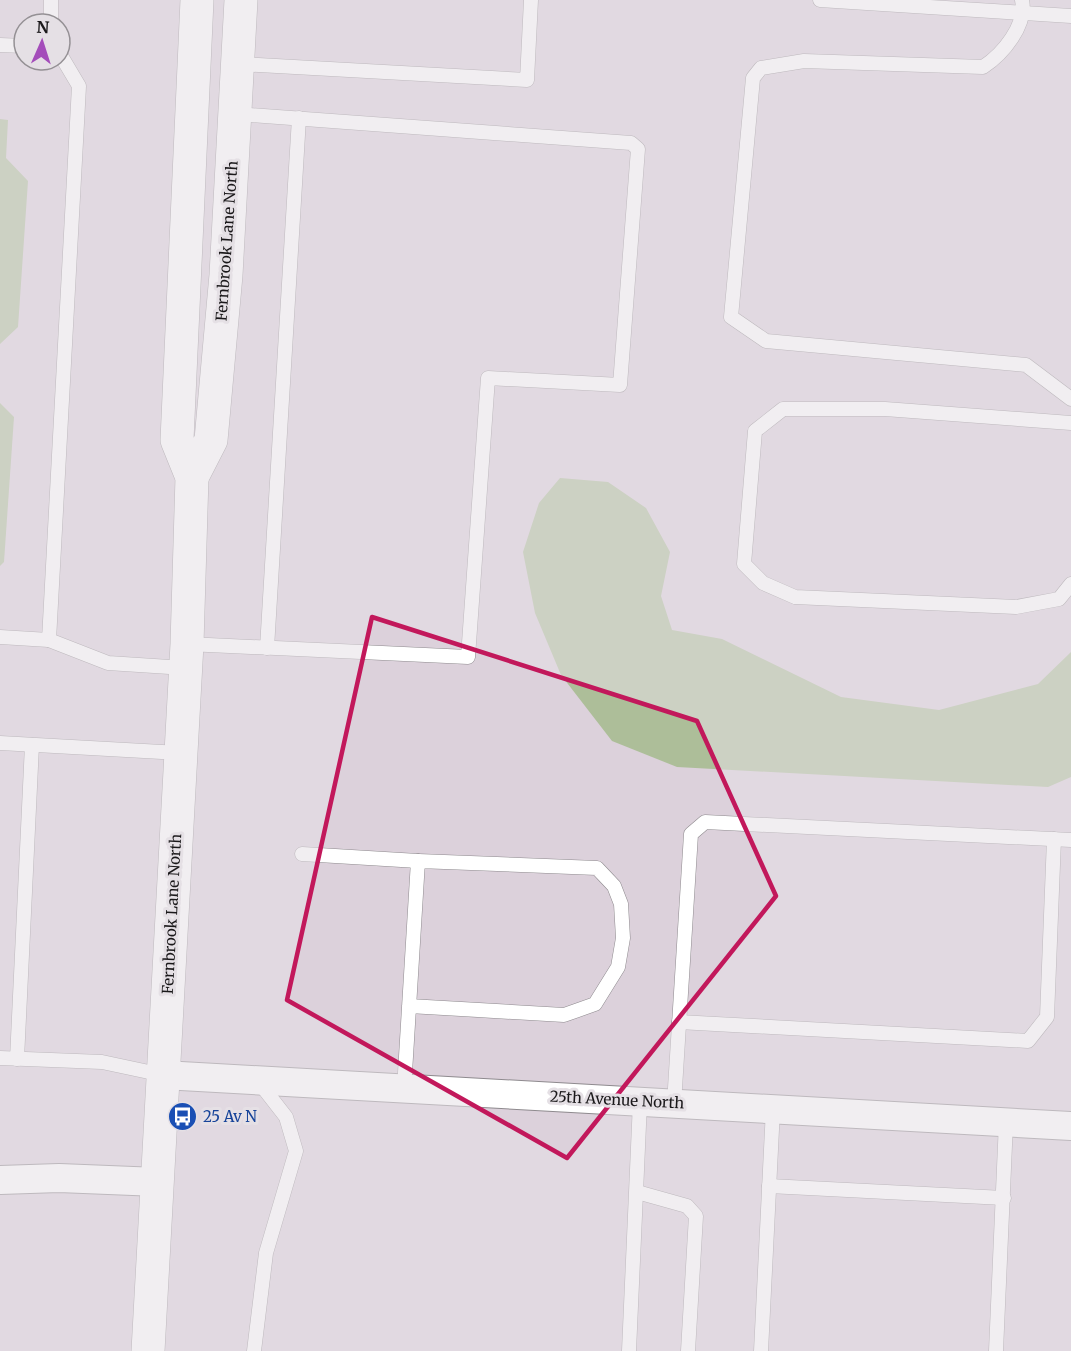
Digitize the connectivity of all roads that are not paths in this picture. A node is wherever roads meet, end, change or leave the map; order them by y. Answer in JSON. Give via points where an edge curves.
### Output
{"nodes":[{"id":1,"x":197,"y":0,"type":"edge"},
{"id":2,"x":241,"y":0,"type":"edge"},
{"id":3,"x":531,"y":0,"type":"edge"},
{"id":4,"x":820,"y":0,"type":"edge"},
{"id":5,"x":1023,"y":6,"type":"edge"},
{"id":6,"x":1071,"y":16,"type":"edge"},
{"id":7,"x":239,"y":64,"type":"junction"},
{"id":8,"x":71,"y":72,"type":"edge"},
{"id":9,"x":236,"y":114,"type":"junction"},
{"id":10,"x":298,"y":118,"type":"junction"},
{"id":11,"x":1071,"y":399,"type":"edge"},
{"id":12,"x":1071,"y":423,"type":"edge"},
{"id":13,"x":192,"y":477,"type":"junction"},
{"id":14,"x":1071,"y":584,"type":"edge"},
{"id":15,"x":0,"y":637,"type":"edge"},
{"id":16,"x":49,"y":639,"type":"junction"},
{"id":17,"x":267,"y":648,"type":"junction"},
{"id":18,"x":186,"y":656,"type":"junction"},
{"id":19,"x":0,"y":743,"type":"edge"},
{"id":20,"x":32,"y":745,"type":"junction"},
{"id":21,"x":180,"y":753,"type":"junction"},
{"id":22,"x":1054,"y":839,"type":"junction"},
{"id":23,"x":1071,"y":840,"type":"edge"},
{"id":24,"x":302,"y":854,"type":"dead end"},
{"id":25,"x":418,"y":861,"type":"junction"},
{"id":26,"x":409,"y":1006,"type":"junction"},
{"id":27,"x":679,"y":1022,"type":"junction"},
{"id":28,"x":0,"y":1058,"type":"edge"},
{"id":29,"x":17,"y":1059,"type":"junction"},
{"id":30,"x":164,"y":1075,"type":"junction"},
{"id":31,"x":258,"y":1080,"type":"junction"},
{"id":32,"x":404,"y":1089,"type":"junction"},
{"id":33,"x":640,"y":1102,"type":"junction"},
{"id":34,"x":674,"y":1104,"type":"junction"},
{"id":35,"x":773,"y":1109,"type":"junction"},
{"id":36,"x":1006,"y":1122,"type":"junction"},
{"id":37,"x":1071,"y":1126,"type":"edge"},
{"id":38,"x":0,"y":1180,"type":"edge"},
{"id":39,"x":158,"y":1182,"type":"junction"},
{"id":40,"x":769,"y":1186,"type":"junction"},
{"id":41,"x":637,"y":1192,"type":"junction"},
{"id":42,"x":1004,"y":1198,"type":"junction"},
{"id":43,"x":148,"y":1351,"type":"edge"},
{"id":44,"x":254,"y":1351,"type":"edge"},
{"id":45,"x":629,"y":1351,"type":"edge"},
{"id":46,"x":688,"y":1351,"type":"edge"},
{"id":47,"x":761,"y":1351,"type":"edge"},
{"id":48,"x":996,"y":1351,"type":"edge"}],
"edges":[{"from":1,"to":13,"type":"street","name":"Fernbrook Lane North","via":[[177,440]]},
{"from":2,"to":7,"type":"street","name":"Fernbrook Lane North"},
{"from":3,"to":7,"type":"lane","via":[[527,80]]},
{"from":4,"to":5,"type":"lane"},
{"from":5,"to":6,"type":"lane"},
{"from":5,"to":11,"type":"lane","via":[[1002,54],[983,67],[804,61],[761,68],[753,78],[731,316],[766,340],[1026,365]]},
{"from":7,"to":9,"type":"street","name":"Fernbrook Lane North"},
{"from":8,"to":16,"type":"lane","via":[[79,86]]},
{"from":9,"to":10,"type":"lane"},
{"from":9,"to":13,"type":"street","name":"Fernbrook Lane North","via":[[211,440]]},
{"from":10,"to":17,"type":"lane"},
{"from":10,"to":17,"type":"lane","via":[[631,143],[638,149],[620,385],[488,378],[468,657]]},
{"from":12,"to":14,"type":"lane","via":[[885,409],[783,410],[755,431],[744,564],[763,583],[795,597],[1016,607],[1059,599]]},
{"from":13,"to":18,"type":"street","name":"Fernbrook Lane North"},
{"from":15,"to":16,"type":"lane"},
{"from":16,"to":18,"type":"lane","via":[[108,663]]},
{"from":17,"to":18,"type":"lane"},
{"from":18,"to":21,"type":"street","name":"Fernbrook Lane North"},
{"from":19,"to":20,"type":"lane"},
{"from":20,"to":21,"type":"lane"},
{"from":20,"to":29,"type":"lane"},
{"from":21,"to":30,"type":"street","name":"Fernbrook Lane North"},
{"from":22,"to":23,"type":"lane"},
{"from":22,"to":27,"type":"lane","via":[[705,822],[691,834]]},
{"from":22,"to":27,"type":"lane","via":[[1047,1017],[1028,1041]]},
{"from":24,"to":25,"type":"lane"},
{"from":25,"to":26,"type":"lane"},
{"from":25,"to":26,"type":"lane","via":[[597,868],[614,886],[621,904],[623,938],[618,967],[595,1004],[564,1015]]},
{"from":26,"to":32,"type":"lane"},
{"from":27,"to":34,"type":"lane"},
{"from":28,"to":29,"type":"lane"},
{"from":29,"to":30,"type":"lane","via":[[102,1062]]},
{"from":30,"to":31,"type":"street","name":"25th Avenue North"},
{"from":30,"to":39,"type":"street","name":"Fernbrook Lane North"},
{"from":31,"to":32,"type":"street","name":"25th Avenue North"},
{"from":31,"to":44,"type":"lane","via":[[286,1117],[296,1150],[266,1253]]},
{"from":32,"to":33,"type":"street","name":"25th Avenue North"},
{"from":33,"to":34,"type":"street","name":"25th Avenue North"},
{"from":33,"to":41,"type":"lane"},
{"from":34,"to":35,"type":"street","name":"25th Avenue North"},
{"from":35,"to":36,"type":"street","name":"25th Avenue North"},
{"from":35,"to":40,"type":"lane"},
{"from":36,"to":37,"type":"street","name":"25th Avenue North"},
{"from":36,"to":42,"type":"lane"},
{"from":38,"to":39,"type":"street"},
{"from":39,"to":43,"type":"street","name":"Fernbrook Lane North"},
{"from":40,"to":42,"type":"lane"},
{"from":40,"to":47,"type":"lane"},
{"from":41,"to":45,"type":"lane"},
{"from":41,"to":46,"type":"lane","via":[[687,1206],[696,1216]]},
{"from":42,"to":48,"type":"lane"}]}
